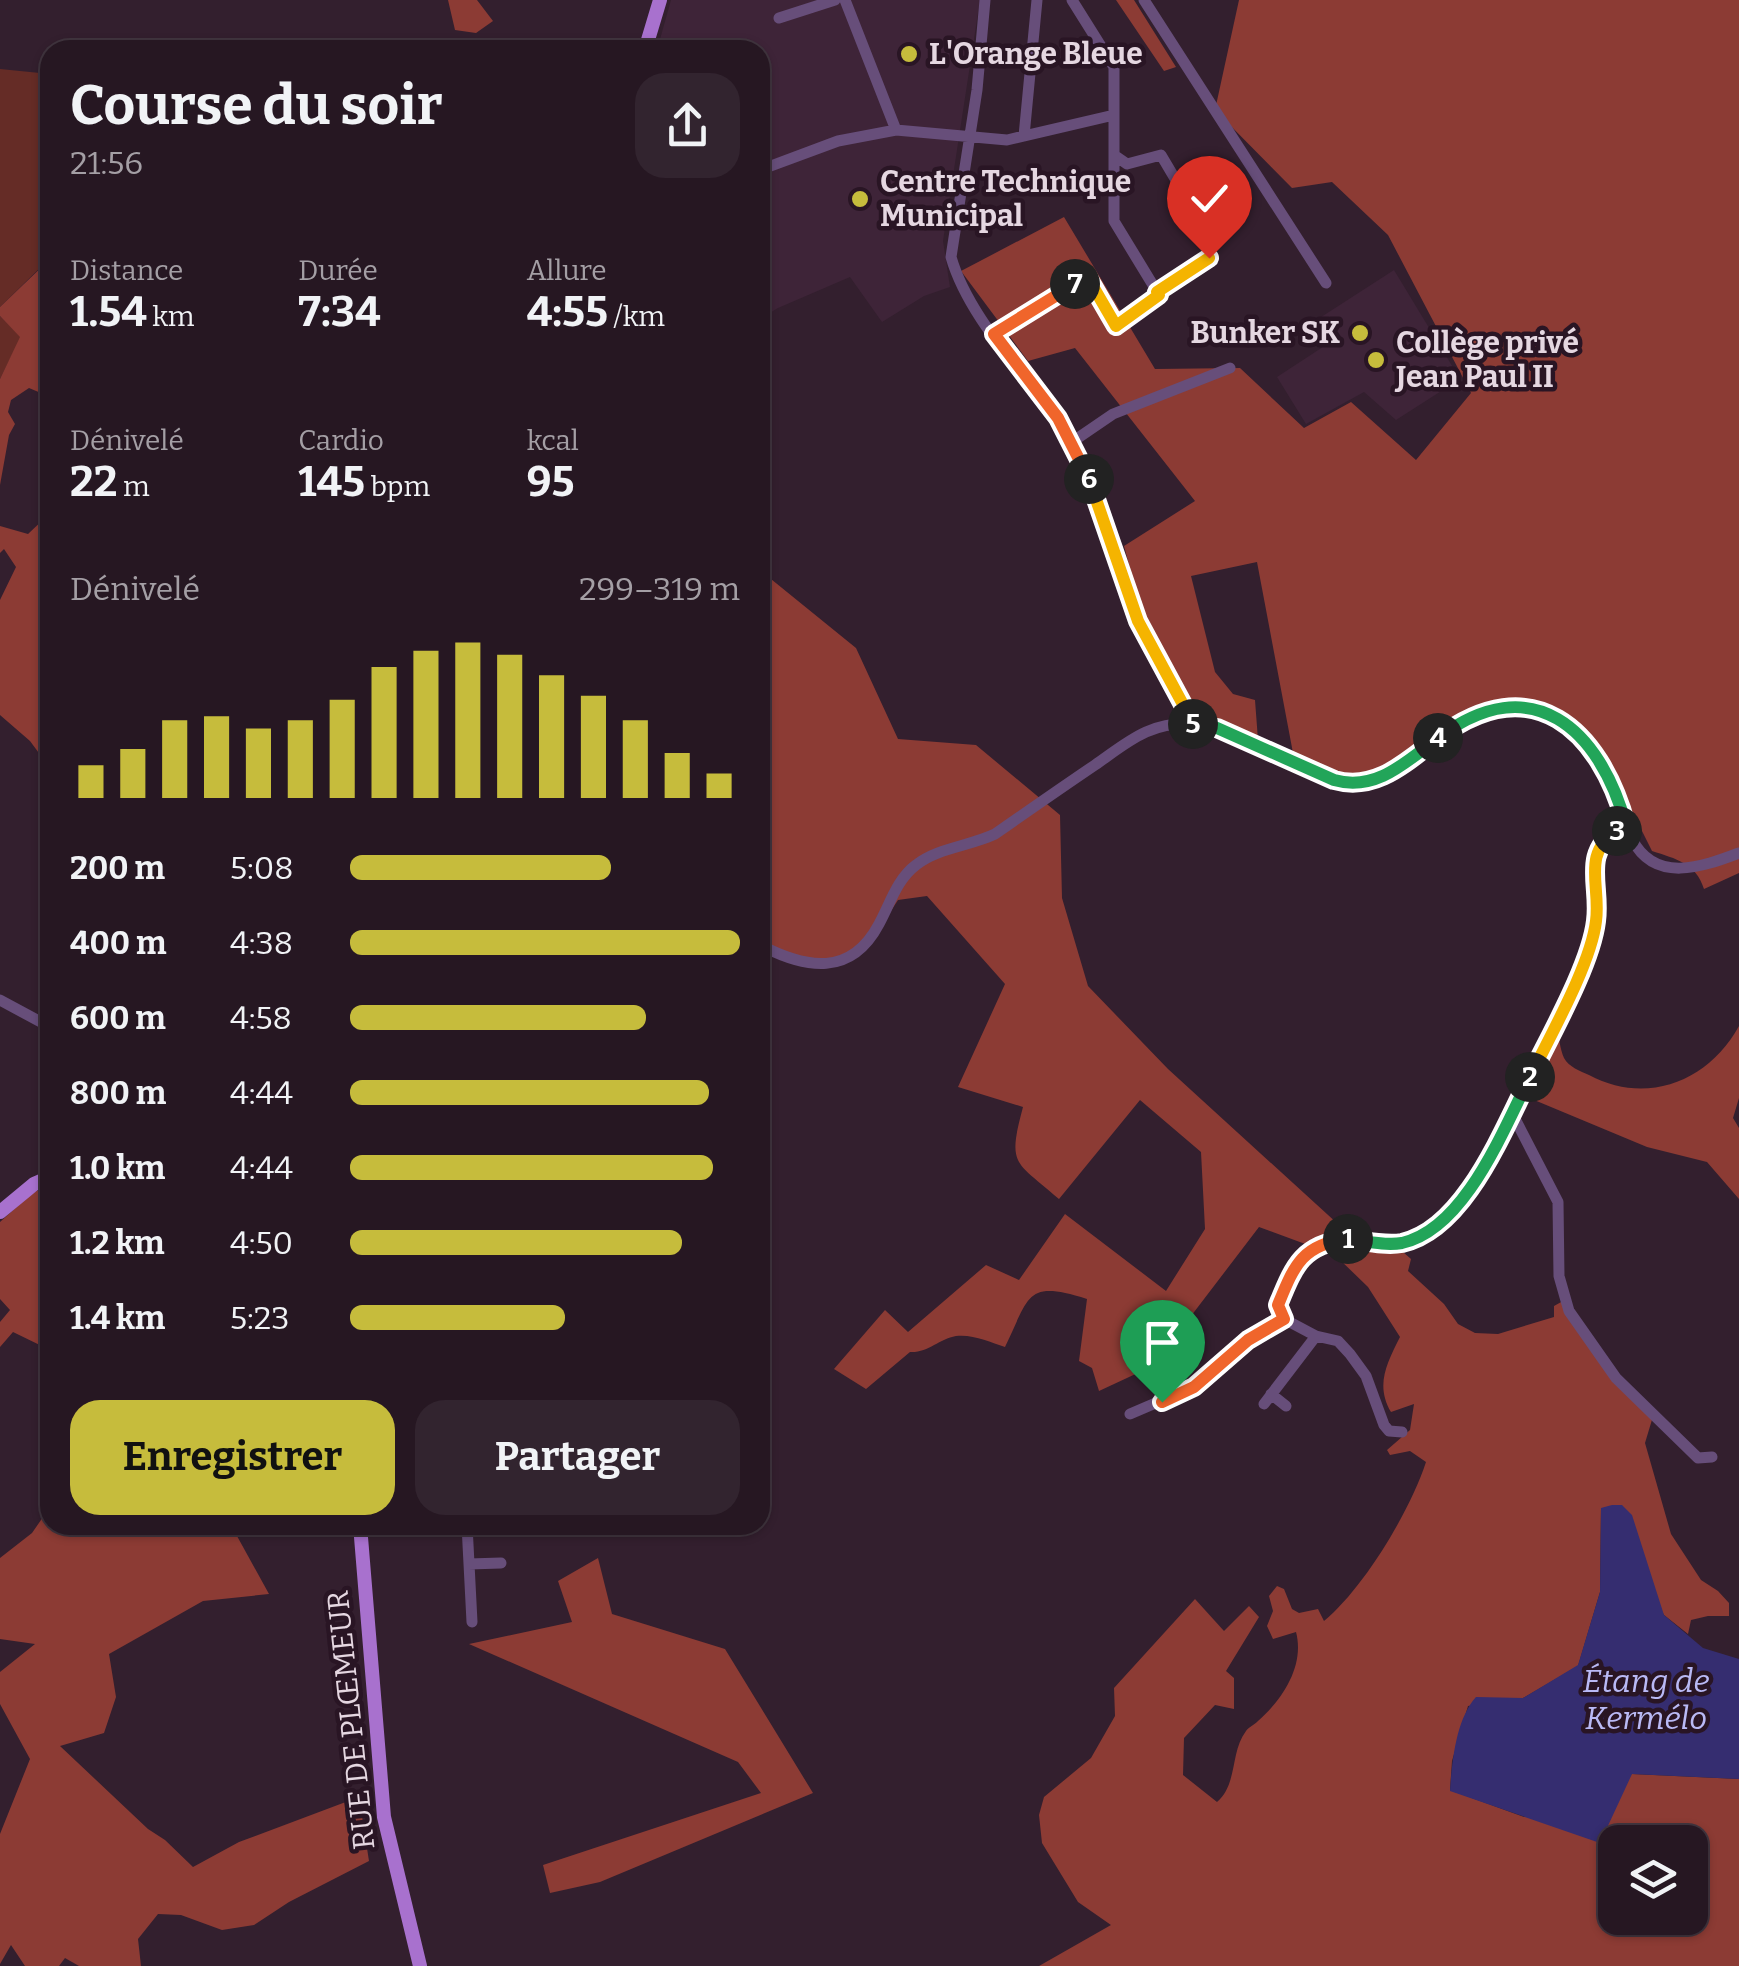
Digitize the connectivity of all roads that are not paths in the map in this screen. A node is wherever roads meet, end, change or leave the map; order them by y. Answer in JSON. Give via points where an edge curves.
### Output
{"nodes":[{"id":1,"x":660,"y":0,"type":"edge"},
{"id":2,"x":835,"y":0,"type":"edge"},
{"id":3,"x":845,"y":0,"type":"edge"},
{"id":4,"x":985,"y":0,"type":"edge"},
{"id":5,"x":1037,"y":0,"type":"edge"},
{"id":6,"x":1072,"y":0,"type":"edge"},
{"id":7,"x":1144,"y":0,"type":"edge"},
{"id":8,"x":778,"y":18,"type":"dead end"},
{"id":9,"x":648,"y":40,"type":"edge"},
{"id":10,"x":1114,"y":115,"type":"junction"},
{"id":11,"x":896,"y":130,"type":"junction"},
{"id":12,"x":1024,"y":136,"type":"junction"},
{"id":13,"x":968,"y":137,"type":"junction"},
{"id":14,"x":1114,"y":156,"type":"junction"},
{"id":15,"x":770,"y":166,"type":"edge"},
{"id":16,"x":1326,"y":284,"type":"dead end"},
{"id":17,"x":1157,"y":292,"type":"junction"},
{"id":18,"x":994,"y":334,"type":"junction"},
{"id":19,"x":1230,"y":368,"type":"dead end"},
{"id":20,"x":1072,"y":442,"type":"junction"},
{"id":21,"x":1188,"y":723,"type":"junction"},
{"id":22,"x":1626,"y":825,"type":"junction"},
{"id":23,"x":1739,"y":852,"type":"edge"},
{"id":24,"x":770,"y":949,"type":"edge"},
{"id":25,"x":0,"y":1000,"type":"edge"},
{"id":26,"x":40,"y":1022,"type":"edge"},
{"id":27,"x":1512,"y":1112,"type":"junction"},
{"id":28,"x":40,"y":1181,"type":"edge"},
{"id":29,"x":0,"y":1212,"type":"edge"},
{"id":30,"x":1284,"y":1319,"type":"junction"},
{"id":31,"x":1316,"y":1336,"type":"junction"},
{"id":32,"x":1286,"y":1406,"type":"dead end"},
{"id":33,"x":1130,"y":1414,"type":"dead end"},
{"id":34,"x":1402,"y":1432,"type":"dead end"},
{"id":35,"x":1712,"y":1458,"type":"dead end"},
{"id":36,"x":361,"y":1535,"type":"edge"},
{"id":37,"x":467,"y":1535,"type":"edge"},
{"id":38,"x":502,"y":1563,"type":"dead end"},
{"id":39,"x":468,"y":1564,"type":"junction"},
{"id":40,"x":472,"y":1622,"type":"dead end"},
{"id":41,"x":420,"y":1966,"type":"edge"}],
"edges":[{"from":1,"to":9,"type":"main road"},
{"from":2,"to":8,"type":"street"},
{"from":3,"to":11,"type":"street"},
{"from":4,"to":13,"type":"street"},
{"from":5,"to":12,"type":"street"},
{"from":6,"to":10,"type":"street","via":[[1114,67]]},
{"from":7,"to":16,"type":"street"},
{"from":10,"to":12,"type":"street"},
{"from":10,"to":14,"type":"street"},
{"from":11,"to":13,"type":"street"},
{"from":11,"to":15,"type":"street","via":[[838,141]]},
{"from":12,"to":13,"type":"street"},
{"from":13,"to":18,"type":"street","via":[[950,257]]},
{"from":14,"to":17,"type":"street","via":[[1114,221]]},
{"from":14,"to":17,"type":"street","via":[[1128,164],[1161,156],[1212,241],[1209,258]]},
{"from":17,"to":18,"type":"street","via":[[1116,326],[1087,276]]},
{"from":18,"to":20,"type":"street"},
{"from":19,"to":20,"type":"street","via":[[1113,414]]},
{"from":20,"to":21,"type":"street","via":[[1138,621]]},
{"from":21,"to":22,"type":"street","via":[[1217,728],[1334,780],[1361,783],[1386,776],[1479,713],[1529,709],[1562,722],[1596,753]]},
{"from":21,"to":24,"type":"street","via":[[1143,733],[995,834],[916,865],[868,942],[851,956],[804,964]]},
{"from":22,"to":23,"type":"street","via":[[1644,856],[1670,869],[1696,868]]},
{"from":22,"to":27,"type":"street","via":[[1598,849],[1590,947]]},
{"from":25,"to":26,"type":"street"},
{"from":27,"to":30,"type":"street","via":[[1474,1182],[1429,1234],[1400,1244],[1347,1238],[1322,1243],[1296,1263],[1278,1305]]},
{"from":27,"to":35,"type":"street","via":[[1558,1202],[1559,1276],[1569,1312],[1616,1378],[1698,1458]]},
{"from":28,"to":29,"type":"main road"},
{"from":30,"to":31,"type":"street"},
{"from":30,"to":33,"type":"street","via":[[1194,1387]]},
{"from":31,"to":32,"type":"street","via":[[1267,1399]]},
{"from":31,"to":34,"type":"street","via":[[1338,1341],[1350,1354],[1384,1424]]},
{"from":36,"to":41,"type":"main road","name":"RUE DE PLŒMEUR","via":[[384,1817]]},
{"from":37,"to":39,"type":"street"},
{"from":38,"to":39,"type":"street"},
{"from":39,"to":40,"type":"street"}]}
